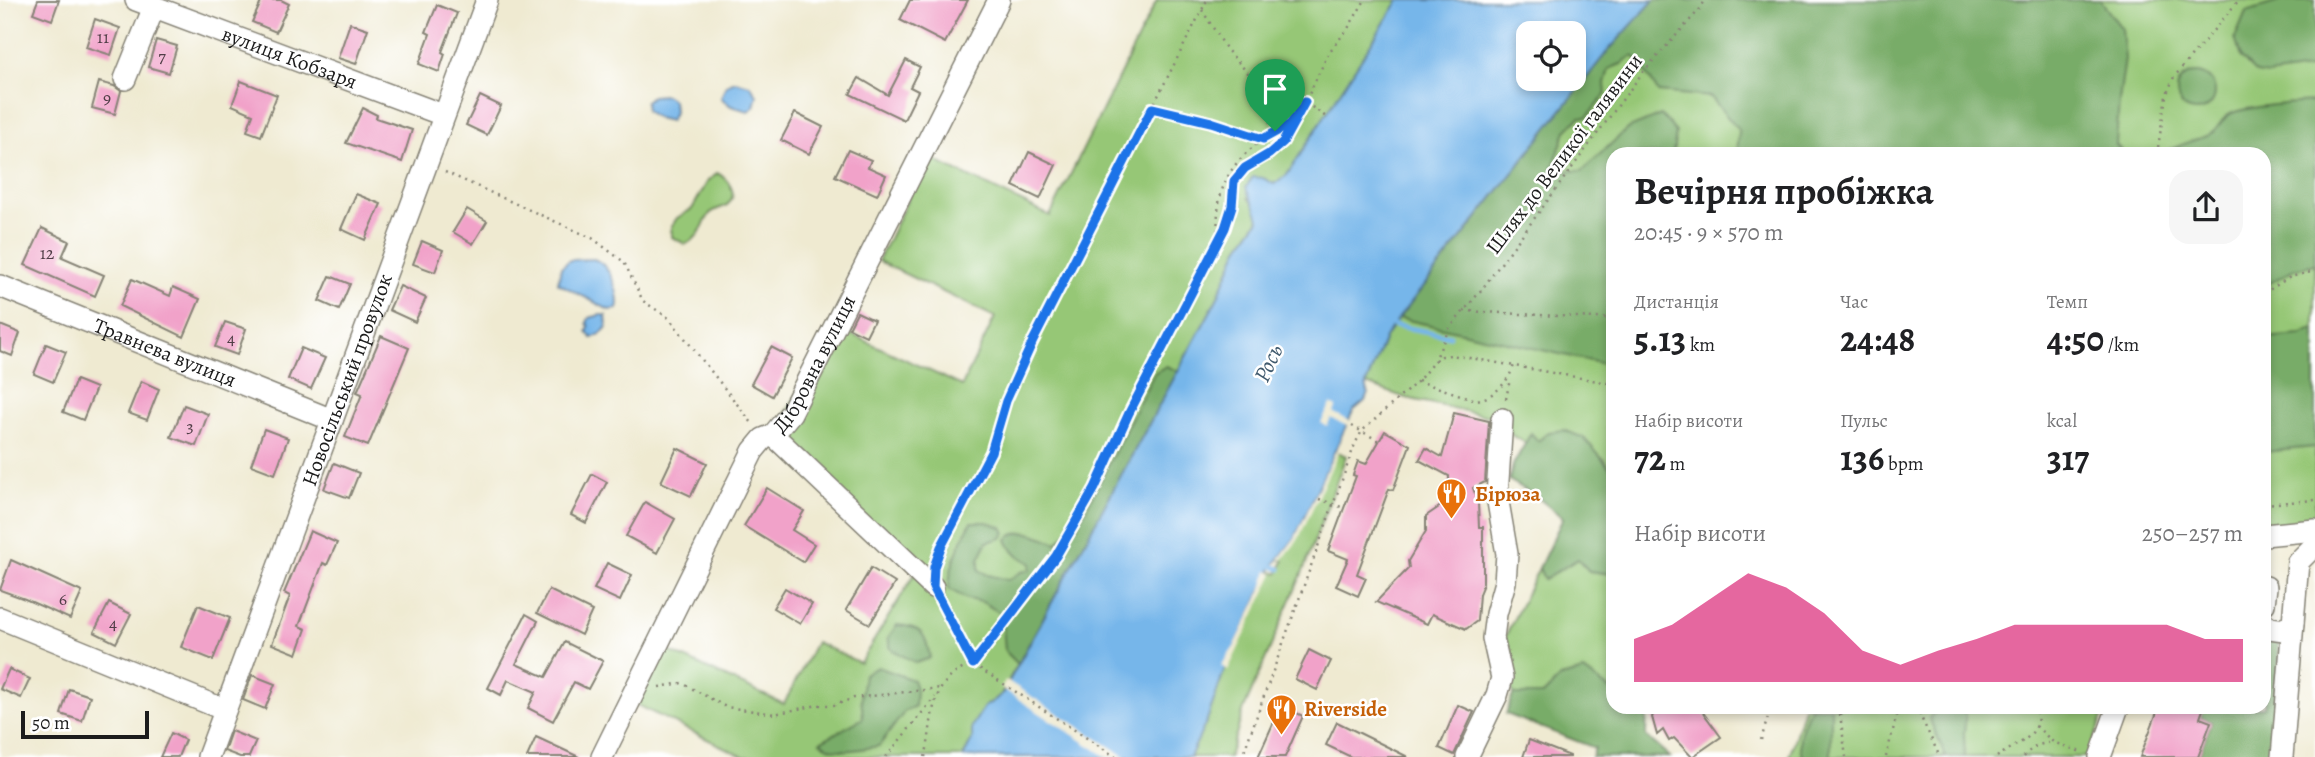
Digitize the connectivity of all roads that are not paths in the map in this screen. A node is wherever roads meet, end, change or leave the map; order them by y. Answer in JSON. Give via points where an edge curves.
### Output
{"nodes":[{"id":1,"x":486,"y":0,"type":"edge"},
{"id":2,"x":999,"y":0,"type":"edge"},
{"id":3,"x":145,"y":3,"type":"edge"},
{"id":4,"x":125,"y":79,"type":"dead end"},
{"id":5,"x":443,"y":115,"type":"junction"},
{"id":6,"x":0,"y":286,"type":"edge"},
{"id":7,"x":1502,"y":419,"type":"road end"},
{"id":8,"x":332,"y":420,"type":"junction"},
{"id":9,"x":773,"y":435,"type":"junction"},
{"id":10,"x":2315,"y":530,"type":"edge"},
{"id":11,"x":2271,"y":534,"type":"edge"},
{"id":12,"x":2315,"y":545,"type":"edge"},
{"id":13,"x":933,"y":587,"type":"road end"},
{"id":14,"x":0,"y":618,"type":"edge"},
{"id":15,"x":2293,"y":622,"type":"junction"},
{"id":16,"x":2271,"y":628,"type":"edge"},
{"id":17,"x":225,"y":710,"type":"junction"},
{"id":18,"x":2114,"y":714,"type":"edge"},
{"id":19,"x":2092,"y":755,"type":"edge"},
{"id":20,"x":208,"y":757,"type":"edge"},
{"id":21,"x":602,"y":757,"type":"edge"},
{"id":22,"x":1467,"y":757,"type":"edge"},
{"id":23,"x":2282,"y":757,"type":"edge"}],
"edges":[{"from":1,"to":5,"type":"street","name":"Новосільський провулок"},
{"from":2,"to":9,"type":"street","name":"Дібровна вулиця","via":[[830,339],[791,413]]},
{"from":3,"to":4,"type":"street"},
{"from":3,"to":5,"type":"street","name":"вулиця Кобзаря"},
{"from":5,"to":8,"type":"street","name":"Новосільський провулок"},
{"from":6,"to":8,"type":"street","name":"Травнева вулиця"},
{"from":7,"to":22,"type":"street","via":[[1497,496],[1507,554],[1493,638],[1502,678]]},
{"from":8,"to":17,"type":"street","name":"Новосільський провулок"},
{"from":9,"to":13,"type":"street"},
{"from":9,"to":21,"type":"street","name":"Дібровна вулиця","via":[[753,451]]},
{"from":10,"to":11,"type":"street"},
{"from":12,"to":15,"type":"street","via":[[2298,562]]},
{"from":14,"to":17,"type":"street"},
{"from":15,"to":16,"type":"street","via":[[2284,630]]},
{"from":15,"to":23,"type":"street"},
{"from":17,"to":20,"type":"street","name":"Новосільський провулок"},
{"from":18,"to":19,"type":"street"}]}
